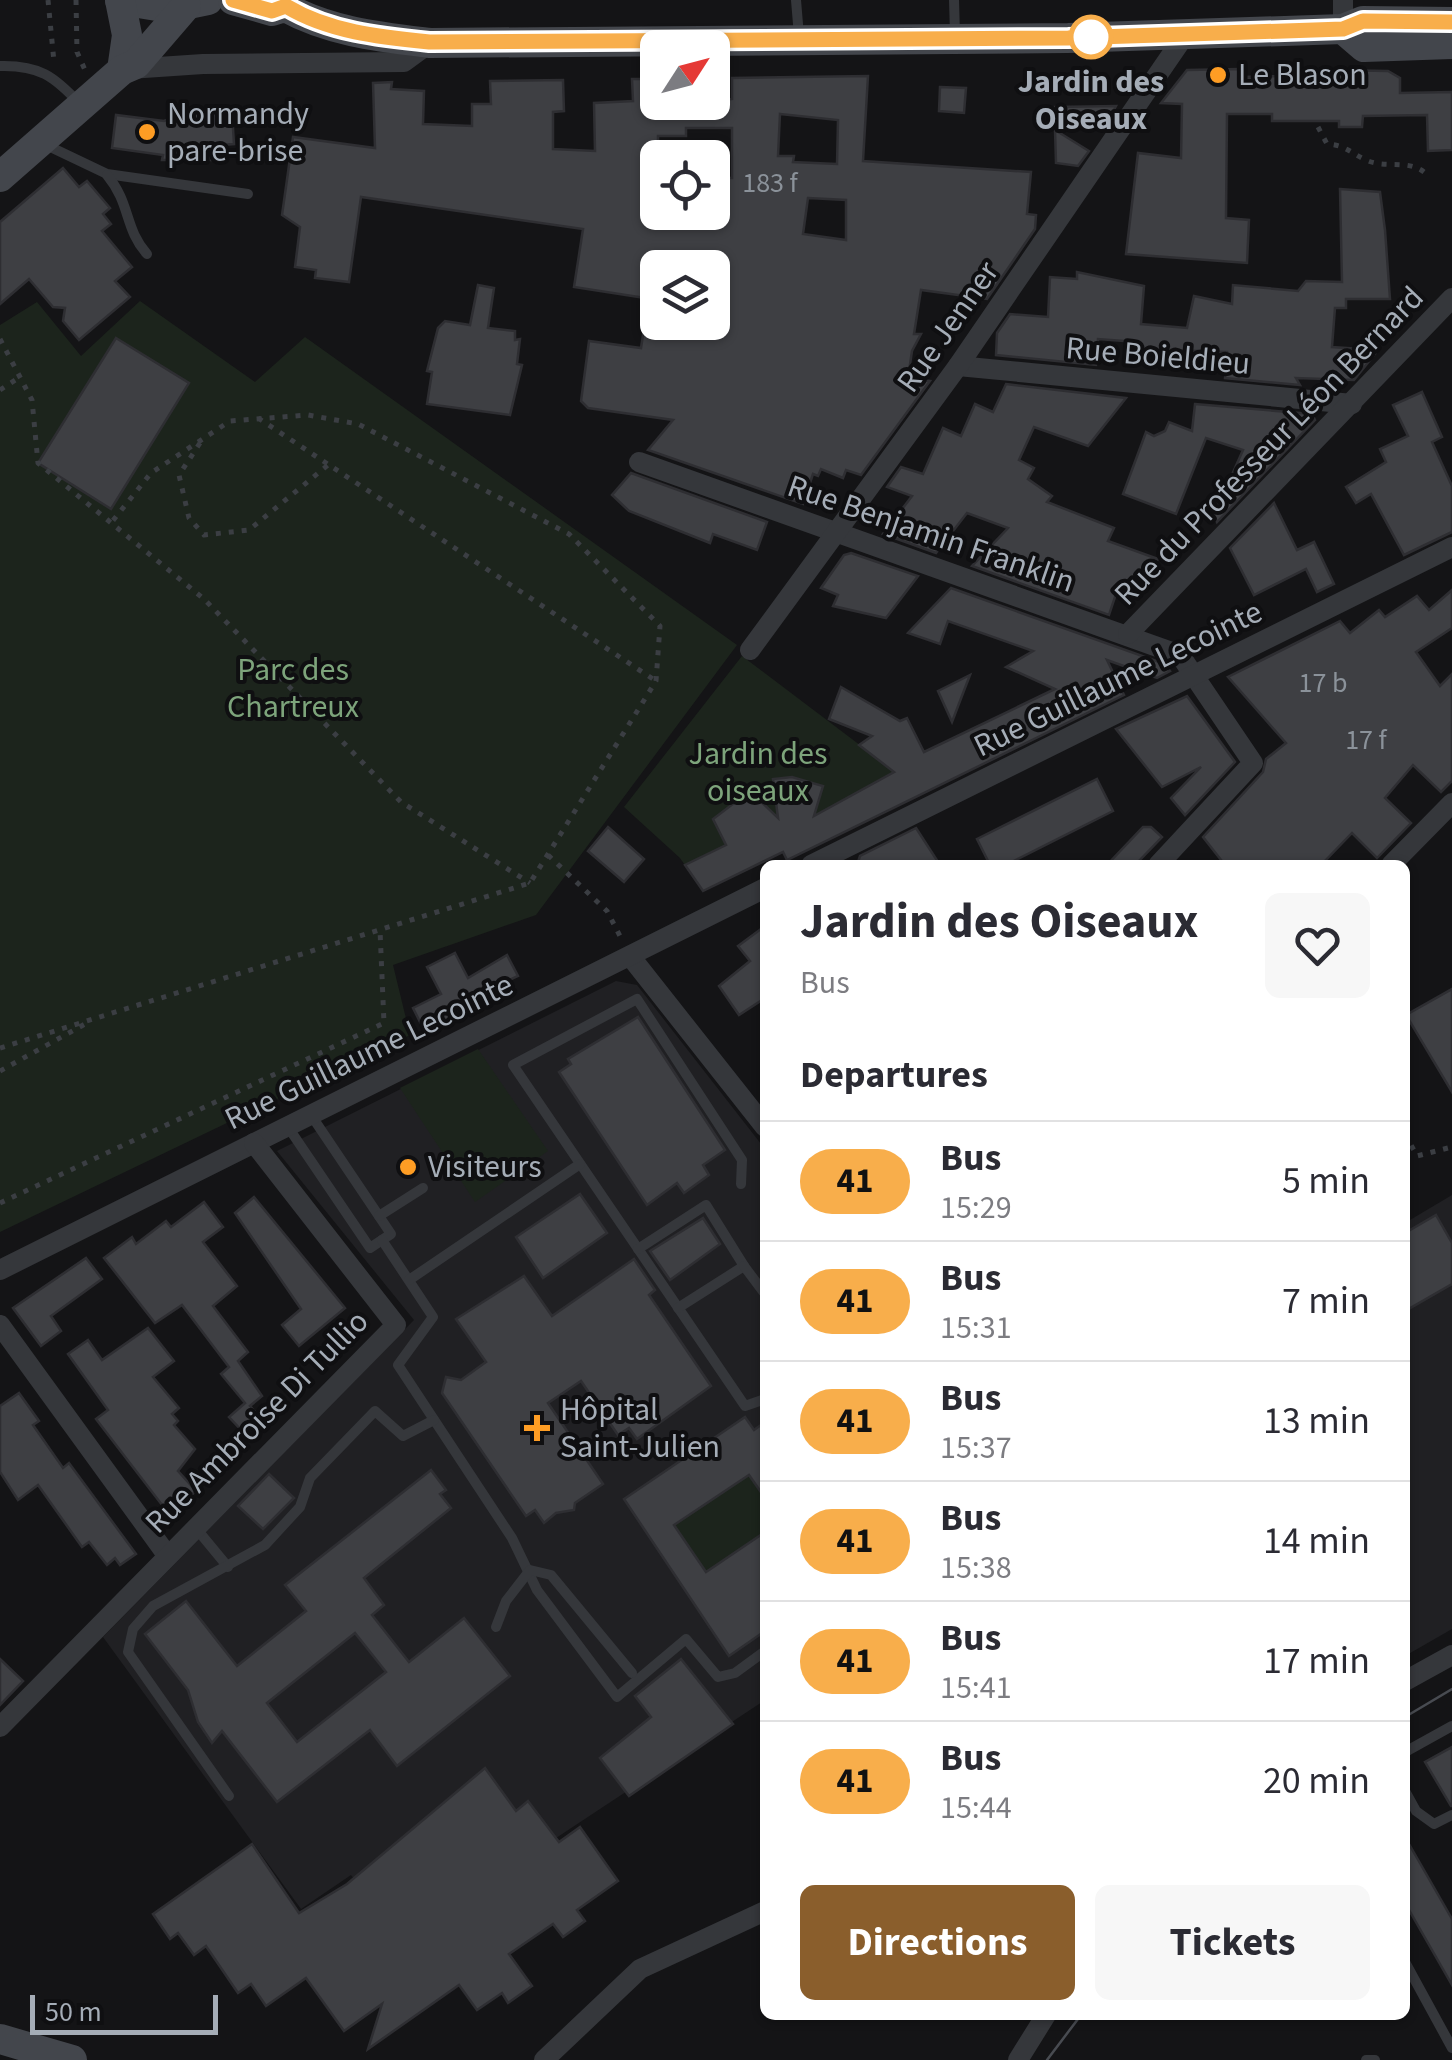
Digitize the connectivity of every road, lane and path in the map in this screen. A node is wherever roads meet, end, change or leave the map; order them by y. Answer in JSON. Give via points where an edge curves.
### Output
{"nodes":[{"id":1,"x":48,"y":0,"type":"edge"},
{"id":2,"x":76,"y":0,"type":"edge"},
{"id":3,"x":120,"y":0,"type":"edge"},
{"id":4,"x":233,"y":0,"type":"edge"},
{"id":5,"x":796,"y":0,"type":"edge"},
{"id":6,"x":954,"y":0,"type":"edge"},
{"id":7,"x":197,"y":3,"type":"edge"},
{"id":8,"x":286,"y":3,"type":"edge"},
{"id":9,"x":1343,"y":15,"type":"edge"},
{"id":10,"x":1452,"y":22,"type":"edge"},
{"id":11,"x":1188,"y":32,"type":"junction"},
{"id":12,"x":956,"y":40,"type":"junction"},
{"id":13,"x":430,"y":42,"type":"junction"},
{"id":14,"x":799,"y":42,"type":"junction"},
{"id":15,"x":1452,"y":44,"type":"edge"},
{"id":16,"x":54,"y":65,"type":"dead end"},
{"id":17,"x":0,"y":66,"type":"edge"},
{"id":18,"x":122,"y":70,"type":"junction"},
{"id":19,"x":87,"y":100,"type":"junction"},
{"id":20,"x":1318,"y":127,"type":"dead end"},
{"id":21,"x":42,"y":143,"type":"junction"},
{"id":22,"x":1424,"y":172,"type":"dead end"},
{"id":23,"x":107,"y":174,"type":"junction"},
{"id":24,"x":0,"y":177,"type":"edge"},
{"id":25,"x":248,"y":194,"type":"dead end"},
{"id":26,"x":147,"y":254,"type":"dead end"},
{"id":27,"x":1452,"y":298,"type":"edge"},
{"id":28,"x":0,"y":339,"type":"edge"},
{"id":29,"x":958,"y":366,"type":"junction"},
{"id":30,"x":20,"y":376,"type":"junction"},
{"id":31,"x":0,"y":390,"type":"edge"},
{"id":32,"x":1352,"y":404,"type":"junction"},
{"id":33,"x":258,"y":418,"type":"junction"},
{"id":34,"x":201,"y":440,"type":"junction"},
{"id":35,"x":639,"y":462,"type":"dead end"},
{"id":36,"x":328,"y":464,"type":"junction"},
{"id":37,"x":111,"y":523,"type":"junction"},
{"id":38,"x":837,"y":533,"type":"junction"},
{"id":39,"x":1452,"y":546,"type":"edge"},
{"id":40,"x":1128,"y":634,"type":"junction"},
{"id":41,"x":750,"y":650,"type":"dead end"},
{"id":42,"x":1194,"y":675,"type":"junction"},
{"id":43,"x":656,"y":681,"type":"junction"},
{"id":44,"x":1452,"y":803,"type":"edge"},
{"id":45,"x":548,"y":855,"type":"junction"},
{"id":46,"x":828,"y":860,"type":"edge"},
{"id":47,"x":1163,"y":860,"type":"edge"},
{"id":48,"x":1396,"y":860,"type":"edge"},
{"id":49,"x":530,"y":884,"type":"junction"},
{"id":50,"x":760,"y":891,"type":"edge"},
{"id":51,"x":380,"y":930,"type":"junction"},
{"id":52,"x":630,"y":956,"type":"junction"},
{"id":53,"x":96,"y":1018,"type":"junction"},
{"id":54,"x":0,"y":1048,"type":"edge"},
{"id":55,"x":0,"y":1071,"type":"edge"},
{"id":56,"x":311,"y":1114,"type":"junction"},
{"id":57,"x":760,"y":1121,"type":"edge"},
{"id":58,"x":287,"y":1126,"type":"junction"},
{"id":59,"x":254,"y":1142,"type":"junction"},
{"id":60,"x":1410,"y":1143,"type":"edge"},
{"id":61,"x":1452,"y":1147,"type":"edge"},
{"id":62,"x":580,"y":1164,"type":"junction"},
{"id":63,"x":741,"y":1184,"type":"dead end"},
{"id":64,"x":423,"y":1188,"type":"dead end"},
{"id":65,"x":0,"y":1203,"type":"edge"},
{"id":66,"x":379,"y":1216,"type":"junction"},
{"id":67,"x":382,"y":1240,"type":"junction"},
{"id":68,"x":638,"y":1249,"type":"junction"},
{"id":69,"x":744,"y":1266,"type":"junction"},
{"id":70,"x":0,"y":1270,"type":"edge"},
{"id":71,"x":408,"y":1280,"type":"junction"},
{"id":72,"x":760,"y":1287,"type":"edge"},
{"id":73,"x":678,"y":1308,"type":"junction"},
{"id":74,"x":0,"y":1325,"type":"edge"},
{"id":75,"x":760,"y":1401,"type":"edge"},
{"id":76,"x":434,"y":1420,"type":"junction"},
{"id":77,"x":195,"y":1527,"type":"junction"},
{"id":78,"x":167,"y":1555,"type":"junction"},
{"id":79,"x":228,"y":1567,"type":"junction"},
{"id":80,"x":530,"y":1570,"type":"junction"},
{"id":81,"x":496,"y":1627,"type":"dead end"},
{"id":82,"x":760,"y":1655,"type":"edge"},
{"id":83,"x":1452,"y":1655,"type":"edge"},
{"id":84,"x":632,"y":1674,"type":"dead end"},
{"id":85,"x":1410,"y":1678,"type":"edge"},
{"id":86,"x":1452,"y":1726,"type":"edge"},
{"id":87,"x":0,"y":1727,"type":"edge"},
{"id":88,"x":1410,"y":1749,"type":"edge"},
{"id":89,"x":230,"y":1796,"type":"dead end"},
{"id":90,"x":1410,"y":1800,"type":"edge"},
{"id":91,"x":1452,"y":1815,"type":"edge"},
{"id":92,"x":760,"y":1913,"type":"edge"},
{"id":93,"x":1410,"y":1971,"type":"edge"},
{"id":94,"x":1043,"y":2020,"type":"edge"},
{"id":95,"x":0,"y":2039,"type":"edge"},
{"id":96,"x":1452,"y":2048,"type":"edge"},
{"id":97,"x":72,"y":2060,"type":"edge"},
{"id":98,"x":544,"y":2060,"type":"edge"},
{"id":99,"x":1018,"y":2060,"type":"edge"},
{"id":100,"x":1366,"y":2060,"type":"edge"},
{"id":101,"x":1375,"y":2060,"type":"edge"}],
"edges":[{"from":1,"to":16,"type":"path"},
{"from":2,"to":19,"type":"path"},
{"from":3,"to":7,"type":"main road","via":[[152,8]]},
{"from":3,"to":18,"type":"main road","via":[[127,35]]},
{"from":4,"to":8,"type":"main road","via":[[272,11]]},
{"from":5,"to":14,"type":"lane"},
{"from":6,"to":12,"type":"lane"},
{"from":7,"to":18,"type":"main road"},
{"from":8,"to":13,"type":"main road","via":[[325,25]]},
{"from":9,"to":10,"type":"main road"},
{"from":9,"to":11,"type":"main road"},
{"from":9,"to":15,"type":"main road","via":[[1364,46]]},
{"from":11,"to":12,"type":"main road"},
{"from":11,"to":29,"type":"street","name":"Rue Jenner"},
{"from":12,"to":14,"type":"main road"},
{"from":13,"to":14,"type":"main road"},
{"from":13,"to":18,"type":"street","via":[[404,62]]},
{"from":17,"to":19,"type":"lane","via":[[30,66]]},
{"from":18,"to":19,"type":"main road"},
{"from":19,"to":21,"type":"main road"},
{"from":20,"to":22,"type":"path","via":[[1328,144],[1350,148],[1367,161],[1415,165]]},
{"from":21,"to":23,"type":"lane"},
{"from":21,"to":24,"type":"main road"},
{"from":23,"to":25,"type":"lane"},
{"from":23,"to":26,"type":"lane","via":[[126,198],[132,238]]},
{"from":27,"to":32,"type":"street","name":"Rue du Professeur Léon Bernard"},
{"from":28,"to":30,"type":"path"},
{"from":29,"to":32,"type":"street","name":"Rue Boieldieu"},
{"from":29,"to":38,"type":"street","name":"Rue Jenner"},
{"from":30,"to":31,"type":"path"},
{"from":30,"to":37,"type":"path","via":[[32,400],[38,464]]},
{"from":32,"to":40,"type":"street","name":"Rue du Professeur Léon Bernard"},
{"from":33,"to":34,"type":"path","via":[[230,421]]},
{"from":33,"to":36,"type":"path"},
{"from":33,"to":43,"type":"path","via":[[308,415],[358,424],[568,534],[660,626]]},
{"from":34,"to":36,"type":"path","via":[[178,475],[189,518],[204,534],[249,530]]},
{"from":34,"to":37,"type":"path","via":[[151,473]]},
{"from":35,"to":38,"type":"street","name":"Rue Benjamin Franklin"},
{"from":36,"to":43,"type":"path"},
{"from":37,"to":49,"type":"path","via":[[204,599],[402,802]]},
{"from":38,"to":40,"type":"street","name":"Rue Benjamin Franklin"},
{"from":38,"to":41,"type":"street","name":"Rue Jenner"},
{"from":39,"to":42,"type":"street","name":"Rue Guillaume Lecointe"},
{"from":40,"to":42,"type":"street","name":"Rue Benjamin Franklin","via":[[1180,655]]},
{"from":42,"to":46,"type":"street","name":"Rue Guillaume Lecointe"},
{"from":42,"to":47,"type":"street","name":"Rue Benjamin Franklin","via":[[1253,763]]},
{"from":43,"to":45,"type":"path"},
{"from":44,"to":48,"type":"street"},
{"from":45,"to":49,"type":"path"},
{"from":45,"to":52,"type":"path","via":[[607,911]]},
{"from":49,"to":51,"type":"path"},
{"from":50,"to":52,"type":"street","name":"Rue Guillaume Lecointe"},
{"from":51,"to":53,"type":"path"},
{"from":51,"to":65,"type":"path","via":[[384,1022]]},
{"from":52,"to":56,"type":"street","name":"Rue Guillaume Lecointe"},
{"from":52,"to":57,"type":"street"},
{"from":53,"to":54,"type":"path"},
{"from":53,"to":55,"type":"path"},
{"from":56,"to":58,"type":"street","name":"Rue Guillaume Lecointe"},
{"from":56,"to":66,"type":"lane"},
{"from":58,"to":59,"type":"street","name":"Rue Guillaume Lecointe"},
{"from":58,"to":67,"type":"lane","via":[[370,1248]]},
{"from":59,"to":70,"type":"street","name":"Rue Guillaume Lecointe"},
{"from":59,"to":77,"type":"street","name":"Rue Ambroise Di Tullio","via":[[396,1325]]},
{"from":60,"to":61,"type":"path","via":[[1417,1156]]},
{"from":62,"to":63,"type":"lane","via":[[513,1065],[637,999],[742,1160]]},
{"from":62,"to":68,"type":"lane"},
{"from":62,"to":71,"type":"lane"},
{"from":64,"to":66,"type":"lane"},
{"from":66,"to":67,"type":"lane","via":[[391,1234]]},
{"from":67,"to":71,"type":"lane"},
{"from":68,"to":69,"type":"lane","via":[[706,1205]]},
{"from":68,"to":73,"type":"lane"},
{"from":69,"to":72,"type":"lane"},
{"from":69,"to":73,"type":"lane"},
{"from":71,"to":76,"type":"lane","via":[[433,1318],[398,1365]]},
{"from":73,"to":75,"type":"lane","via":[[745,1406]]},
{"from":74,"to":78,"type":"street"},
{"from":76,"to":79,"type":"lane","via":[[403,1436],[375,1411],[310,1478],[300,1506],[266,1546]]},
{"from":76,"to":80,"type":"lane"},
{"from":77,"to":78,"type":"street","name":"Rue Ambroise Di Tullio"},
{"from":77,"to":79,"type":"lane"},
{"from":78,"to":87,"type":"street","name":"Rue Ambroise Di Tullio"},
{"from":79,"to":89,"type":"lane","via":[[152,1606],[132,1629],[128,1652]]},
{"from":80,"to":81,"type":"lane"},
{"from":80,"to":82,"type":"lane","via":[[537,1590],[617,1697],[686,1639],[718,1676],[734,1674]]},
{"from":80,"to":84,"type":"lane","via":[[551,1574]]},
{"from":83,"to":85,"type":"street"},
{"from":86,"to":88,"type":"lane"},
{"from":90,"to":91,"type":"lane","via":[[1434,1824]]},
{"from":92,"to":98,"type":"street","via":[[640,1968]]},
{"from":93,"to":96,"type":"lane"},
{"from":94,"to":99,"type":"street"},
{"from":95,"to":97,"type":"main road"},
{"from":100,"to":101,"type":"lane"}]}
